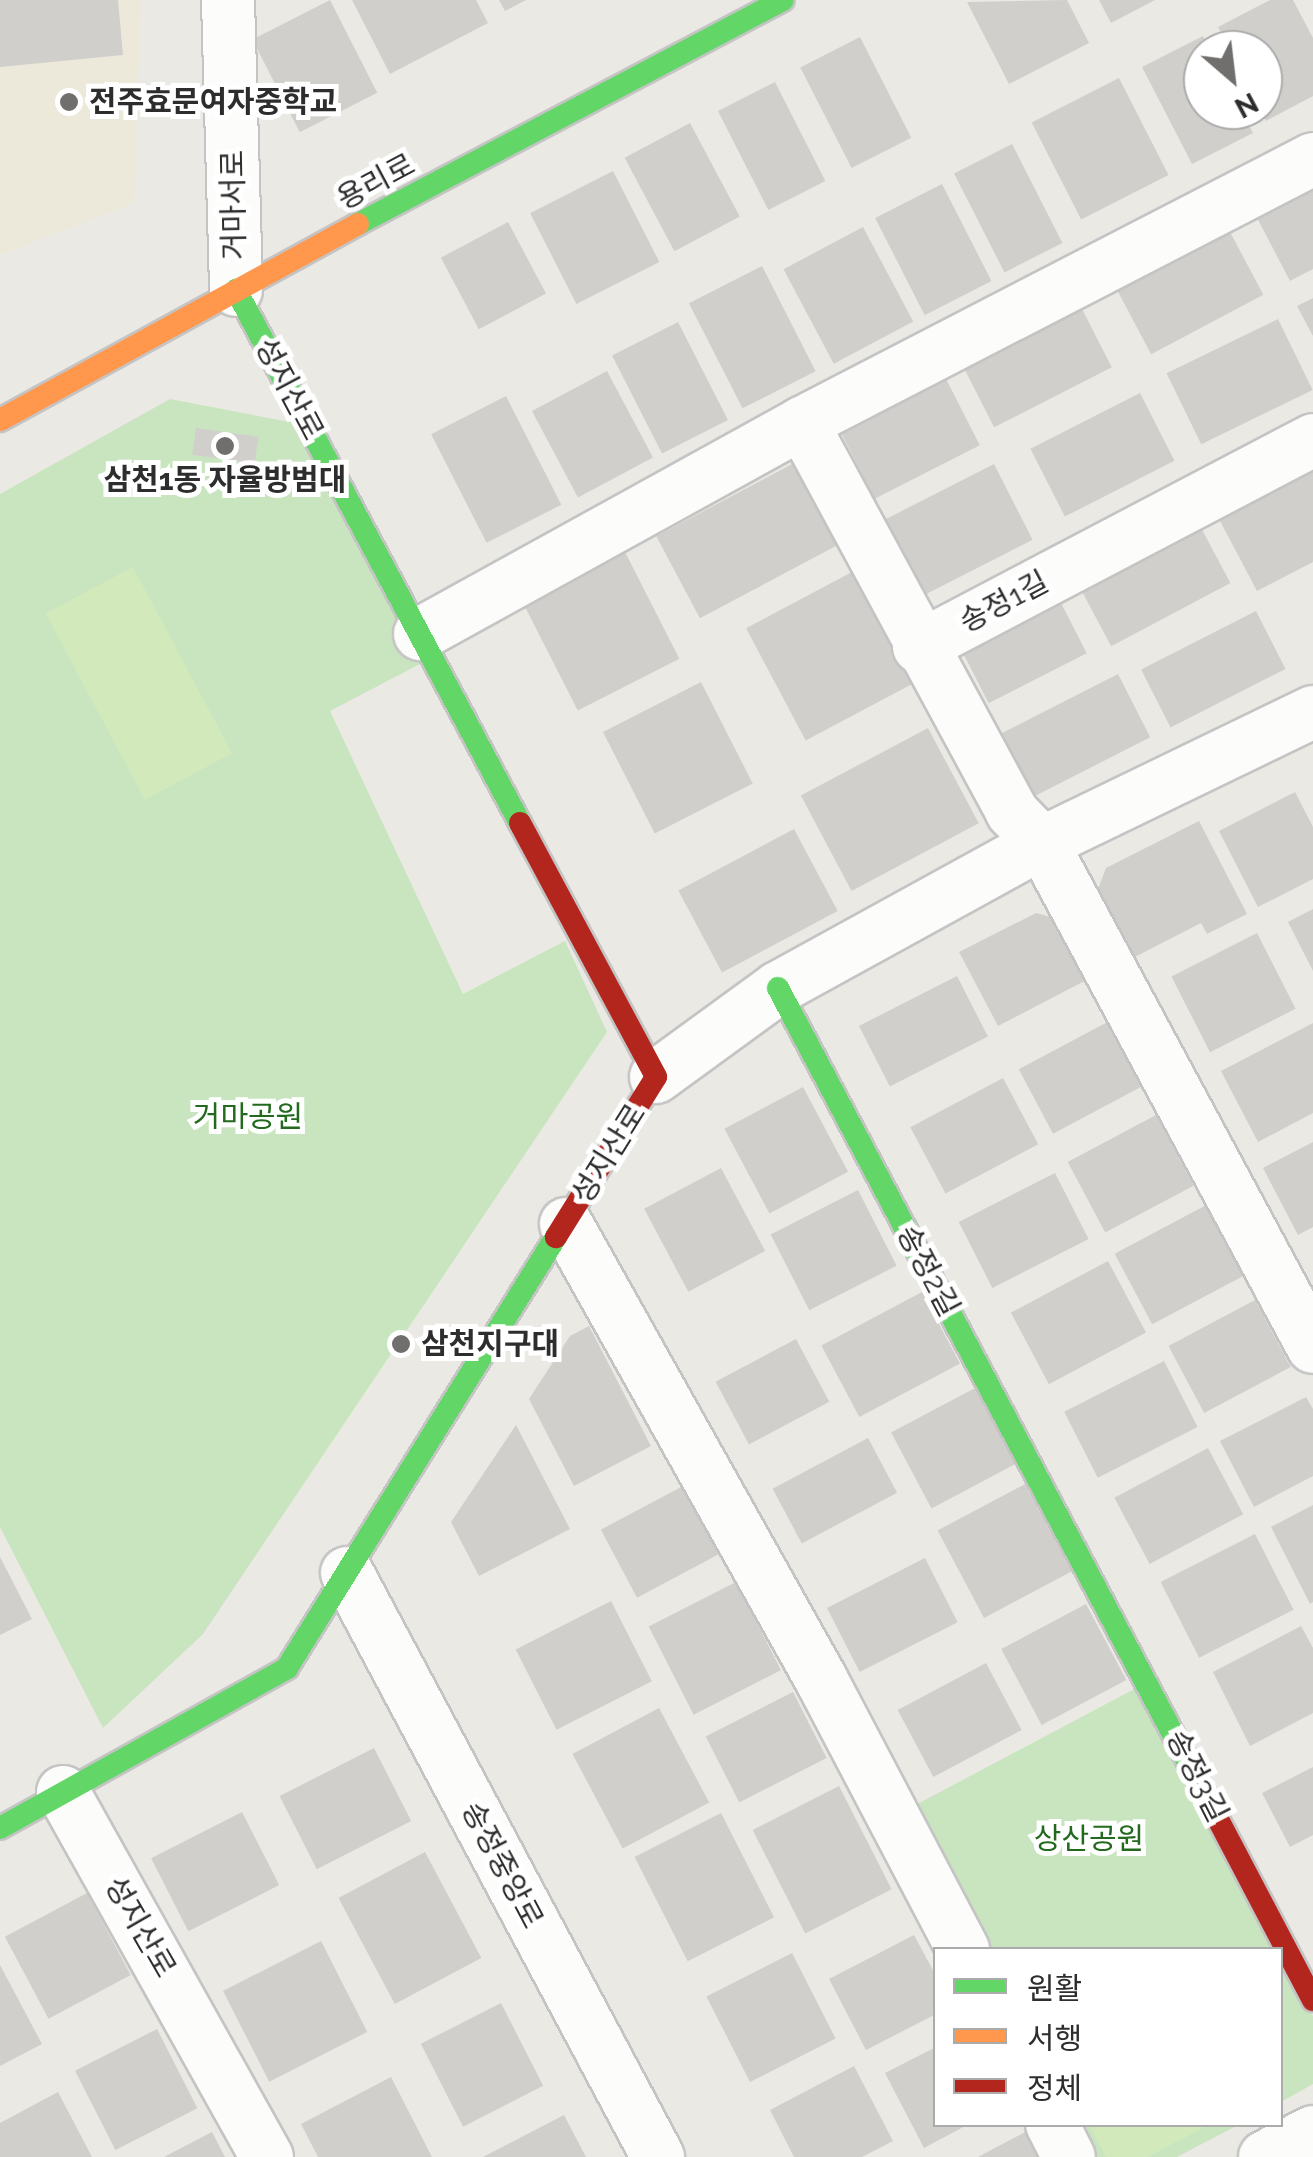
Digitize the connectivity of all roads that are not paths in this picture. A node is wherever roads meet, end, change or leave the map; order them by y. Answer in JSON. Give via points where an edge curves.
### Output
{"nodes":[{"id":1,"x":228,"y":0,"type":"edge"},
{"id":2,"x":782,"y":0,"type":"edge"},
{"id":3,"x":1313,"y":159,"type":"edge"},
{"id":4,"x":236,"y":290,"type":"junction"},
{"id":5,"x":0,"y":420,"type":"edge"},
{"id":6,"x":802,"y":423,"type":"junction"},
{"id":7,"x":1313,"y":440,"type":"edge"},
{"id":8,"x":420,"y":634,"type":"junction"},
{"id":9,"x":919,"y":647,"type":"junction"},
{"id":10,"x":1313,"y":712,"type":"edge"},
{"id":11,"x":1042,"y":844,"type":"junction"},
{"id":12,"x":778,"y":988,"type":"junction"},
{"id":13,"x":656,"y":1078,"type":"junction"},
{"id":14,"x":566,"y":1224,"type":"junction"},
{"id":15,"x":1313,"y":1346,"type":"edge"},
{"id":16,"x":1079,"y":1554,"type":"joint"},
{"id":17,"x":346,"y":1573,"type":"junction"},
{"id":18,"x":63,"y":1792,"type":"junction"},
{"id":19,"x":0,"y":1828,"type":"edge"},
{"id":20,"x":960,"y":1947,"type":"edge"},
{"id":21,"x":1313,"y":2000,"type":"edge"},
{"id":22,"x":1054,"y":2127,"type":"edge"},
{"id":23,"x":1313,"y":2132,"type":"edge"},
{"id":24,"x":267,"y":2157,"type":"edge"},
{"id":25,"x":658,"y":2157,"type":"edge"},
{"id":26,"x":1069,"y":2157,"type":"edge"},
{"id":27,"x":1265,"y":2157,"type":"edge"}],
"edges":[{"from":1,"to":4,"type":"street","name":"거마서로"},
{"from":2,"to":4,"type":"street","name":"용리로"},
{"from":3,"to":6,"type":"street"},
{"from":4,"to":5,"type":"street","name":"용리로"},
{"from":4,"to":8,"type":"street","name":"성지산로"},
{"from":6,"to":8,"type":"street"},
{"from":6,"to":9,"type":"street"},
{"from":7,"to":9,"type":"street","name":"송정1길"},
{"from":8,"to":13,"type":"street","name":"성지산로"},
{"from":9,"to":11,"type":"street","via":[[1012,812]]},
{"from":10,"to":11,"type":"street"},
{"from":11,"to":12,"type":"street"},
{"from":11,"to":15,"type":"street"},
{"from":12,"to":13,"type":"street"},
{"from":12,"to":16,"type":"street","name":"송정2길"},
{"from":13,"to":14,"type":"street","name":"성지산로"},
{"from":14,"to":17,"type":"street","name":"성지산로"},
{"from":14,"to":20,"type":"street","via":[[821,1679]]},
{"from":16,"to":21,"type":"street","name":"송정3길"},
{"from":17,"to":18,"type":"street","name":"성지산로","via":[[287,1668]]},
{"from":17,"to":25,"type":"street","name":"송정중앙로"},
{"from":18,"to":19,"type":"street","name":"성지산로"},
{"from":18,"to":24,"type":"street","name":"성지산로"},
{"from":22,"to":26,"type":"street"},
{"from":23,"to":27,"type":"street"}]}
